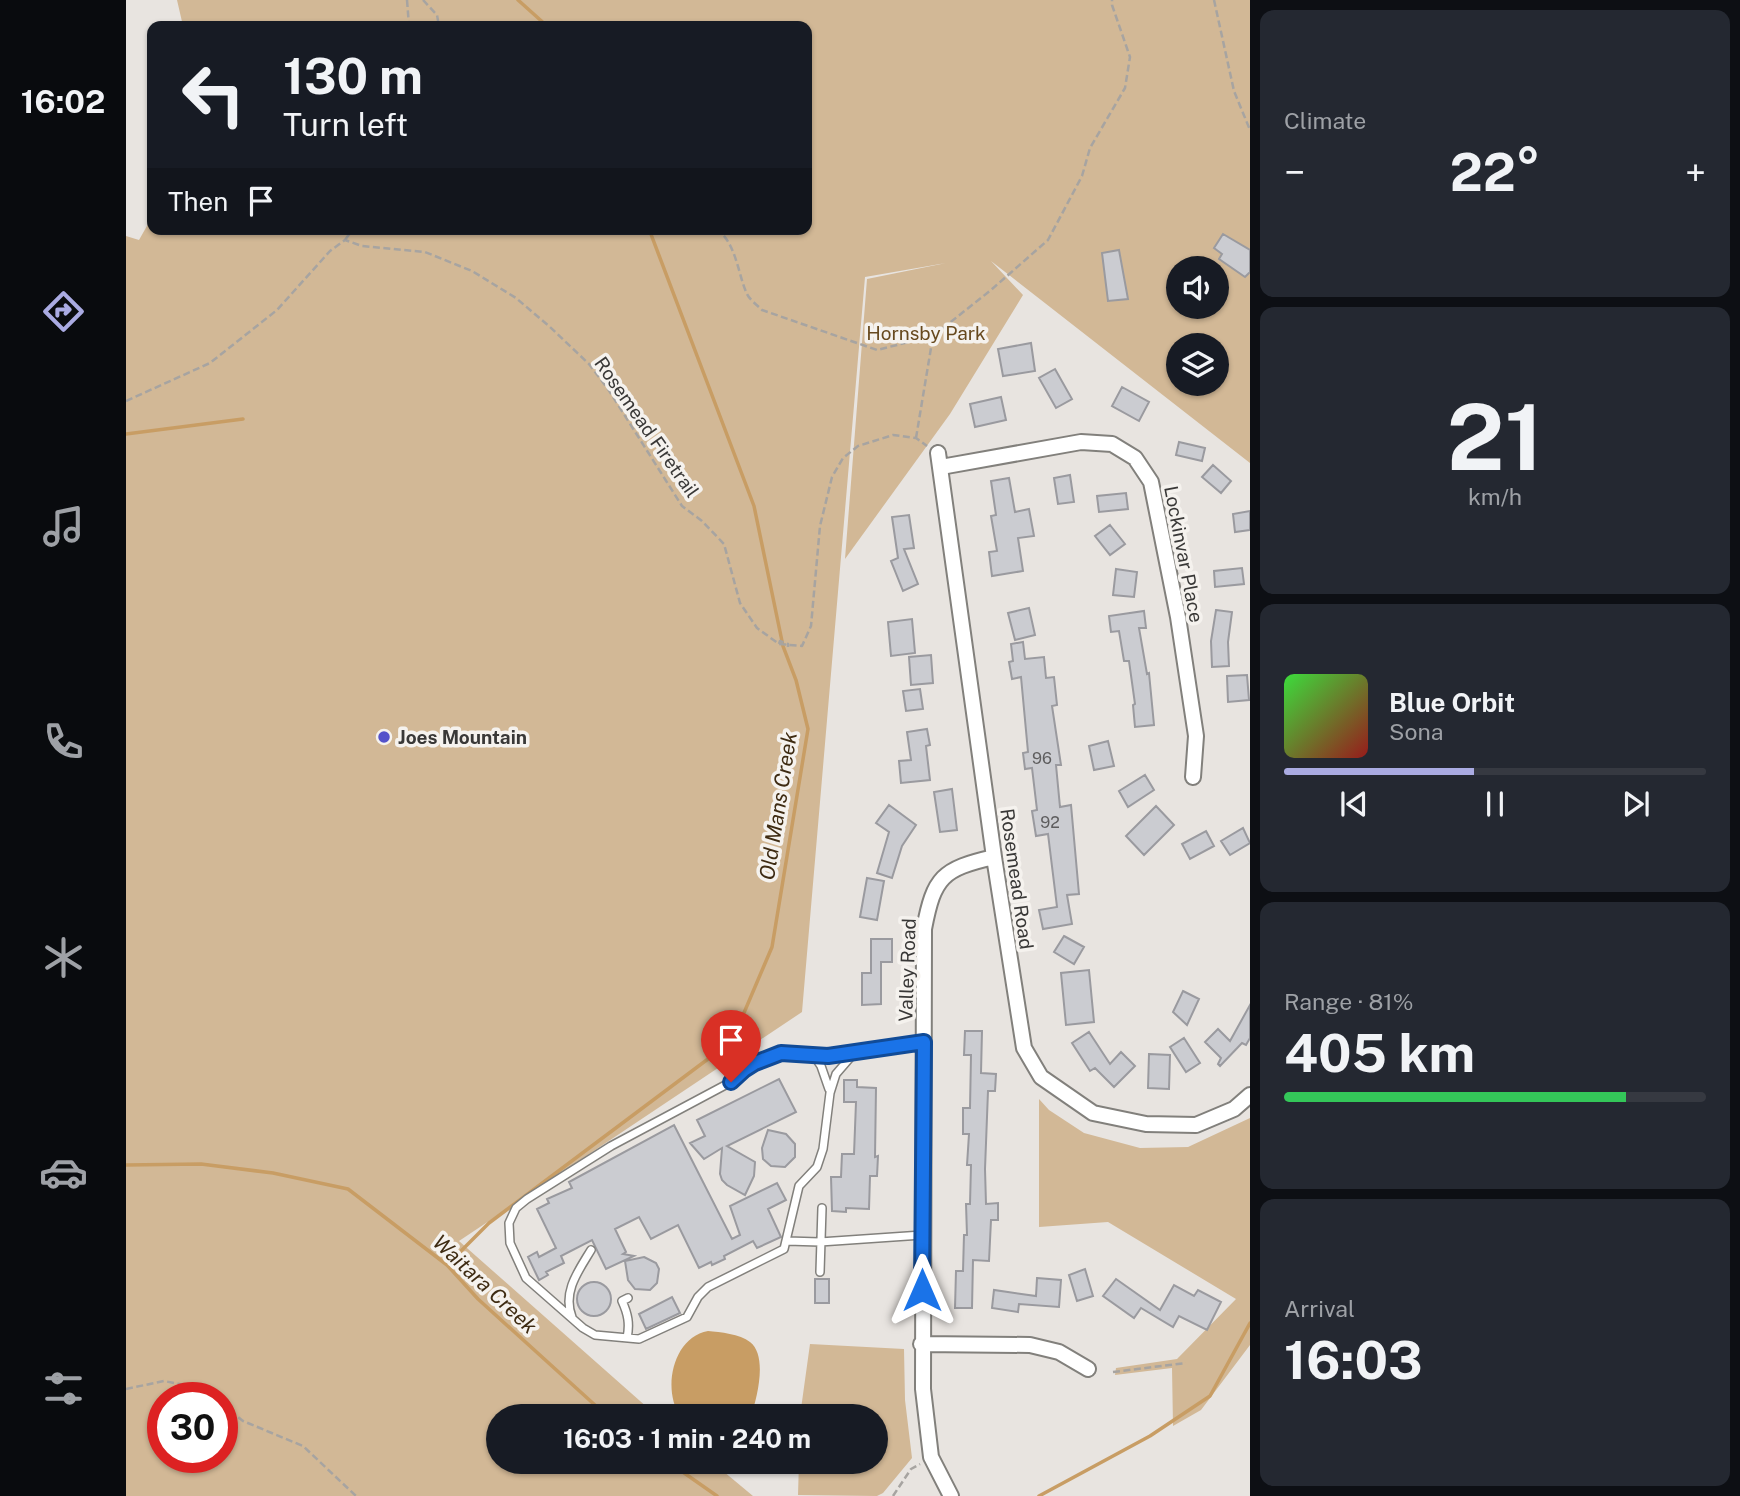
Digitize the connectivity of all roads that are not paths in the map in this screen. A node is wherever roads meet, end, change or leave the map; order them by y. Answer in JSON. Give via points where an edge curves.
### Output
{"nodes":[{"id":1,"x":940,"y":460,"type":"joint"},
{"id":2,"x":1193,"y":777,"type":"dead end"},
{"id":3,"x":993,"y":857,"type":"junction"},
{"id":4,"x":924,"y":1042,"type":"junction"},
{"id":5,"x":855,"y":1052,"type":"junction"},
{"id":6,"x":813,"y":1054,"type":"junction"},
{"id":7,"x":830,"y":1093,"type":"junction"},
{"id":8,"x":1250,"y":1095,"type":"edge"},
{"id":9,"x":822,"y":1208,"type":"dead end"},
{"id":10,"x":922,"y":1235,"type":"junction"},
{"id":11,"x":787,"y":1241,"type":"junction"},
{"id":12,"x":820,"y":1242,"type":"junction"},
{"id":13,"x":591,"y":1250,"type":"dead end"},
{"id":14,"x":820,"y":1272,"type":"dead end"},
{"id":15,"x":628,"y":1298,"type":"dead end"},
{"id":16,"x":574,"y":1320,"type":"junction"},
{"id":17,"x":627,"y":1338,"type":"junction"},
{"id":18,"x":921,"y":1344,"type":"junction"},
{"id":19,"x":1088,"y":1369,"type":"dead end"},
{"id":20,"x":951,"y":1496,"type":"edge"}],
"edges":[{"from":1,"to":2,"type":"street","name":"Lockinvar Place","via":[[1081,442],[1112,444],[1135,457],[1151,482],[1178,617],[1196,736]]},
{"from":1,"to":3,"type":"street","name":"Rosemead Road"},
{"from":3,"to":4,"type":"street","name":"Valley Road","via":[[962,864],[940,879],[929,901],[924,929]]},
{"from":3,"to":8,"type":"street","name":"Rosemead Road","via":[[1024,1048],[1041,1077],[1093,1113],[1146,1124],[1196,1125],[1234,1109]]},
{"from":4,"to":5,"type":"lane"},
{"from":4,"to":10,"type":"street","name":"Valley Road"},
{"from":5,"to":6,"type":"lane"},
{"from":5,"to":7,"type":"lane","via":[[836,1074]]},
{"from":6,"to":7,"type":"lane"},
{"from":6,"to":16,"type":"lane","via":[[781,1053],[755,1063],[731,1082],[603,1151],[516,1208],[509,1223],[510,1243],[526,1278]]},
{"from":7,"to":11,"type":"lane","via":[[823,1149],[817,1167],[799,1186]]},
{"from":9,"to":12,"type":"lane"},
{"from":10,"to":12,"type":"lane"},
{"from":10,"to":18,"type":"street","name":"Valley Road"},
{"from":11,"to":12,"type":"lane"},
{"from":11,"to":17,"type":"lane","via":[[778,1254],[708,1287],[687,1317],[639,1339]]},
{"from":12,"to":14,"type":"lane"},
{"from":13,"to":16,"type":"lane","via":[[568,1296]]},
{"from":15,"to":17,"type":"lane","via":[[622,1301],[628,1314]]},
{"from":16,"to":17,"type":"lane","via":[[595,1335]]},
{"from":18,"to":19,"type":"street","via":[[1030,1345],[1059,1352]]},
{"from":18,"to":20,"type":"street","name":"Valley Road","via":[[931,1457]]}]}
